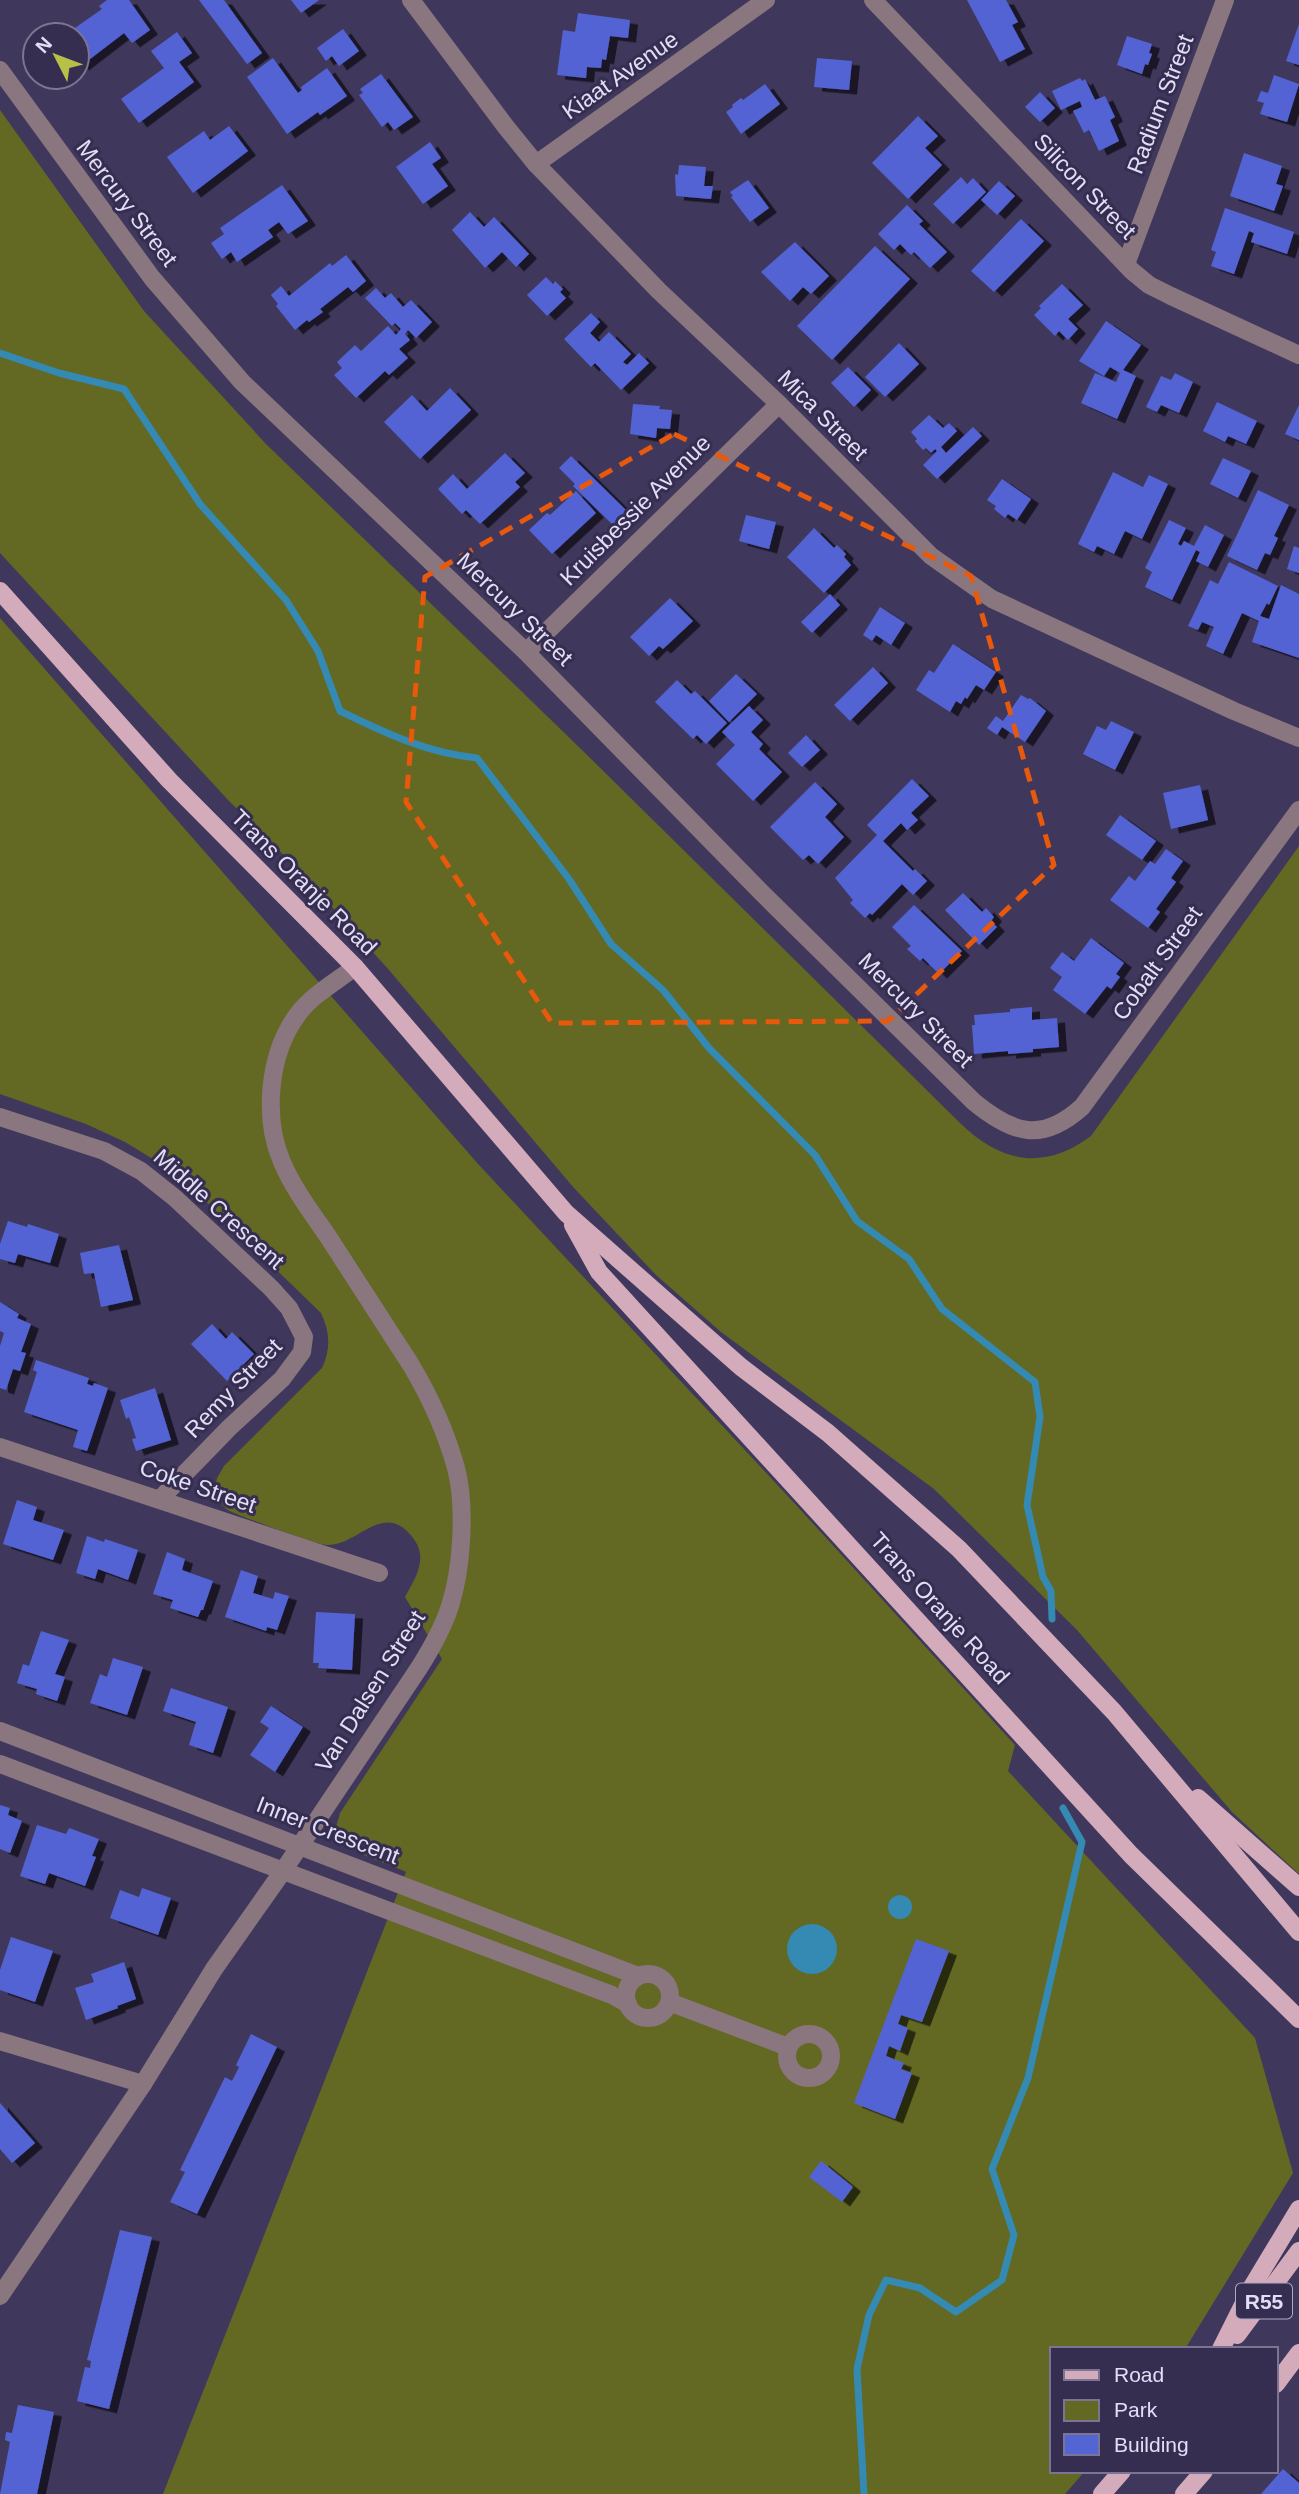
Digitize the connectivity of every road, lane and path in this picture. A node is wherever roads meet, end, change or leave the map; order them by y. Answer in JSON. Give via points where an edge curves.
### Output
{"nodes":[{"id":1,"x":411,"y":0,"type":"edge"},
{"id":2,"x":766,"y":0,"type":"edge"},
{"id":3,"x":873,"y":0,"type":"edge"},
{"id":4,"x":1225,"y":0,"type":"edge"},
{"id":5,"x":0,"y":70,"type":"edge"},
{"id":6,"x":537,"y":164,"type":"junction"},
{"id":7,"x":1126,"y":264,"type":"junction"},
{"id":8,"x":1299,"y":355,"type":"edge"},
{"id":9,"x":779,"y":404,"type":"junction"},
{"id":10,"x":0,"y":591,"type":"edge"},
{"id":11,"x":526,"y":652,"type":"junction"},
{"id":12,"x":1299,"y":738,"type":"edge"},
{"id":13,"x":1299,"y":810,"type":"edge"},
{"id":14,"x":355,"y":967,"type":"junction"},
{"id":15,"x":0,"y":1117,"type":"edge"},
{"id":16,"x":1043,"y":1130,"type":"joint"},
{"id":17,"x":566,"y":1213,"type":"junction"},
{"id":18,"x":304,"y":1337,"type":"joint"},
{"id":19,"x":0,"y":1447,"type":"edge"},
{"id":20,"x":160,"y":1499,"type":"junction"},
{"id":21,"x":379,"y":1573,"type":"dead end"},
{"id":22,"x":0,"y":1731,"type":"edge"},
{"id":23,"x":1154,"y":1758,"type":"junction"},
{"id":24,"x":0,"y":1763,"type":"edge"},
{"id":25,"x":300,"y":1845,"type":"junction"},
{"id":26,"x":283,"y":1871,"type":"junction"},
{"id":27,"x":1299,"y":1887,"type":"edge"},
{"id":28,"x":1299,"y":1932,"type":"edge"},
{"id":29,"x":638,"y":1976,"type":"junction"},
{"id":30,"x":669,"y":2002,"type":"junction"},
{"id":31,"x":628,"y":2004,"type":"junction"},
{"id":32,"x":1299,"y":2019,"type":"edge"},
{"id":33,"x":0,"y":2041,"type":"edge"},
{"id":34,"x":788,"y":2047,"type":"dead end"},
{"id":35,"x":143,"y":2084,"type":"junction"},
{"id":36,"x":1299,"y":2208,"type":"edge"},
{"id":37,"x":1299,"y":2251,"type":"edge"},
{"id":38,"x":0,"y":2296,"type":"edge"},
{"id":39,"x":1225,"y":2347,"type":"edge"},
{"id":40,"x":1226,"y":2347,"type":"edge"},
{"id":41,"x":1299,"y":2353,"type":"edge"},
{"id":42,"x":1278,"y":2381,"type":"edge"},
{"id":43,"x":1120,"y":2473,"type":"edge"},
{"id":44,"x":1202,"y":2473,"type":"edge"},
{"id":45,"x":1102,"y":2494,"type":"edge"},
{"id":46,"x":1184,"y":2494,"type":"edge"}],
"edges":[{"from":1,"to":6,"type":"street","name":"Mica Street"},
{"from":2,"to":6,"type":"street","name":"Kiaat Avenue"},
{"from":3,"to":7,"type":"street","name":"Silicon Street"},
{"from":4,"to":7,"type":"street","name":"Radium Street"},
{"from":5,"to":11,"type":"street","name":"Mercury Street","via":[[152,278],[217,355]]},
{"from":6,"to":9,"type":"street","name":"Mica Street","via":[[659,291]]},
{"from":7,"to":8,"type":"street","name":"Silicon Street","via":[[1149,285]]},
{"from":9,"to":11,"type":"street","name":"Kruisbessie Avenue"},
{"from":9,"to":12,"type":"street","name":"Mica Street","via":[[913,540],[971,586],[1030,618]]},
{"from":10,"to":14,"type":"main road","name":"Trans Oranje Road","via":[[169,780]]},
{"from":11,"to":16,"type":"street","name":"Mercury Street","via":[[974,1102],[1015,1129]]},
{"from":13,"to":16,"type":"street","name":"Cobalt Street","via":[[1082,1107],[1057,1126]]},
{"from":14,"to":17,"type":"main road","name":"Trans Oranje Road"},
{"from":14,"to":25,"type":"street","name":"Van Dalsen Street","via":[[307,1003],[289,1028],[272,1084],[273,1132],[282,1162],[303,1199],[426,1390],[457,1470],[460,1530],[456,1583],[431,1648]]},
{"from":15,"to":18,"type":"street","name":"Middle Crescent","via":[[104,1151],[141,1171],[271,1288],[289,1308]]},
{"from":17,"to":23,"type":"main road","name":"Trans Oranje Road","via":[[959,1549]]},
{"from":17,"to":32,"type":"main road","name":"Trans Oranje Road","via":[[599,1272],[638,1315],[1131,1855]]},
{"from":18,"to":20,"type":"street","name":"Remy Street","via":[[302,1352],[282,1379]]},
{"from":19,"to":20,"type":"street","name":"Coke Street"},
{"from":20,"to":21,"type":"street","name":"Coke Street"},
{"from":22,"to":25,"type":"street","name":"Inner Crescent"},
{"from":23,"to":27,"type":"main road"},
{"from":23,"to":28,"type":"main road","name":"Trans Oranje Road"},
{"from":24,"to":26,"type":"street"},
{"from":25,"to":26,"type":"street","name":"Van Dalsen Street"},
{"from":25,"to":29,"type":"street","name":"Inner Crescent"},
{"from":26,"to":31,"type":"street"},
{"from":26,"to":35,"type":"street","name":"Van Dalsen Street","via":[[214,1969]]},
{"from":29,"to":30,"type":"street","via":[[659,1976],[668,1987]]},
{"from":29,"to":31,"type":"street","via":[[628,1987]]},
{"from":30,"to":31,"type":"street","via":[[661,2014],[647,2018],[634,2013]]},
{"from":30,"to":34,"type":"street"},
{"from":33,"to":35,"type":"street"},
{"from":35,"to":38,"type":"street","name":"Van Dalsen Street"},
{"from":36,"to":39,"type":"main road","via":[[1252,2287]]},
{"from":37,"to":40,"type":"main road","number":"R55"},
{"from":41,"to":42,"type":"main road"},
{"from":43,"to":45,"type":"main road"},
{"from":44,"to":46,"type":"main road"}]}
